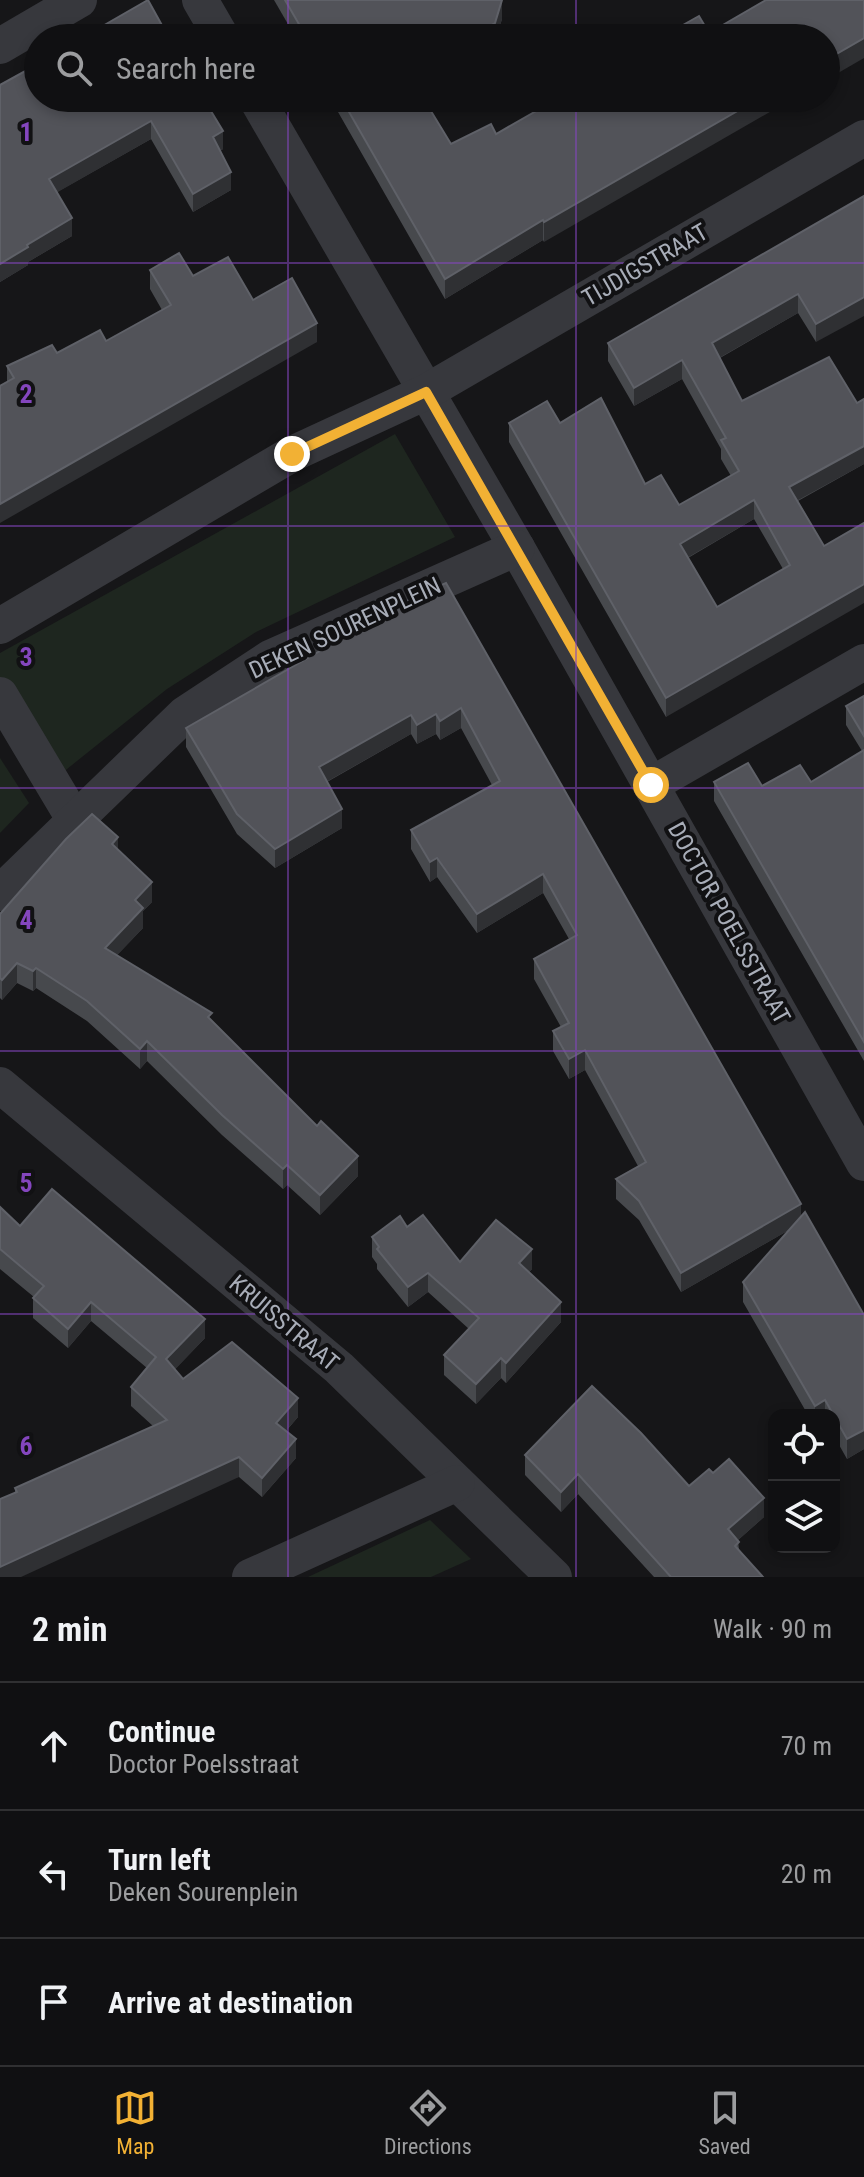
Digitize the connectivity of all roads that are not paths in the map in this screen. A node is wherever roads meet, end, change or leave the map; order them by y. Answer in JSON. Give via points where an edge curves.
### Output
{"nodes":[{"id":1,"x":79,"y":0,"type":"edge"},
{"id":2,"x":200,"y":0,"type":"edge"},
{"id":3,"x":38,"y":24,"type":"edge"},
{"id":4,"x":214,"y":24,"type":"edge"},
{"id":5,"x":24,"y":32,"type":"edge"},
{"id":6,"x":0,"y":46,"type":"edge"},
{"id":7,"x":264,"y":112,"type":"edge"},
{"id":8,"x":864,"y":138,"type":"edge"},
{"id":9,"x":426,"y":392,"type":"junction"},
{"id":10,"x":517,"y":548,"type":"junction"},
{"id":11,"x":0,"y":626,"type":"edge"},
{"id":12,"x":864,"y":662,"type":"edge"},
{"id":13,"x":0,"y":695,"type":"edge"},
{"id":14,"x":651,"y":785,"type":"junction"},
{"id":15,"x":74,"y":819,"type":"junction"},
{"id":16,"x":0,"y":893,"type":"edge"},
{"id":17,"x":0,"y":1085,"type":"edge"},
{"id":18,"x":862,"y":1154,"type":"edge"},
{"id":19,"x":457,"y":1483,"type":"junction"},
{"id":20,"x":545,"y":1575,"type":"edge"},
{"id":21,"x":250,"y":1577,"type":"edge"}],
"edges":[{"from":1,"to":3,"type":"street"},
{"from":2,"to":4,"type":"street"},
{"from":5,"to":6,"type":"street"},
{"from":7,"to":9,"type":"street","name":"DOCTOR POELSSTRAAT"},
{"from":8,"to":9,"type":"street","name":"TIJDIGSTRAAT"},
{"from":9,"to":10,"type":"street","name":"DOCTOR POELSSTRAAT"},
{"from":9,"to":11,"type":"street","via":[[292,454]]},
{"from":10,"to":14,"type":"street","name":"DOCTOR POELSSTRAAT"},
{"from":10,"to":15,"type":"street","name":"DEKEN SOURENPLEIN","via":[[270,658],[185,714]]},
{"from":12,"to":14,"type":"street"},
{"from":13,"to":15,"type":"street"},
{"from":14,"to":18,"type":"street","name":"DOCTOR POELSSTRAAT"},
{"from":15,"to":16,"type":"street","name":"DEKEN SOURENPLEIN"},
{"from":17,"to":19,"type":"street","name":"KRUISSTRAAT","via":[[339,1368]]},
{"from":19,"to":20,"type":"street","name":"KRUISSTRAAT"},
{"from":19,"to":21,"type":"street"}]}
